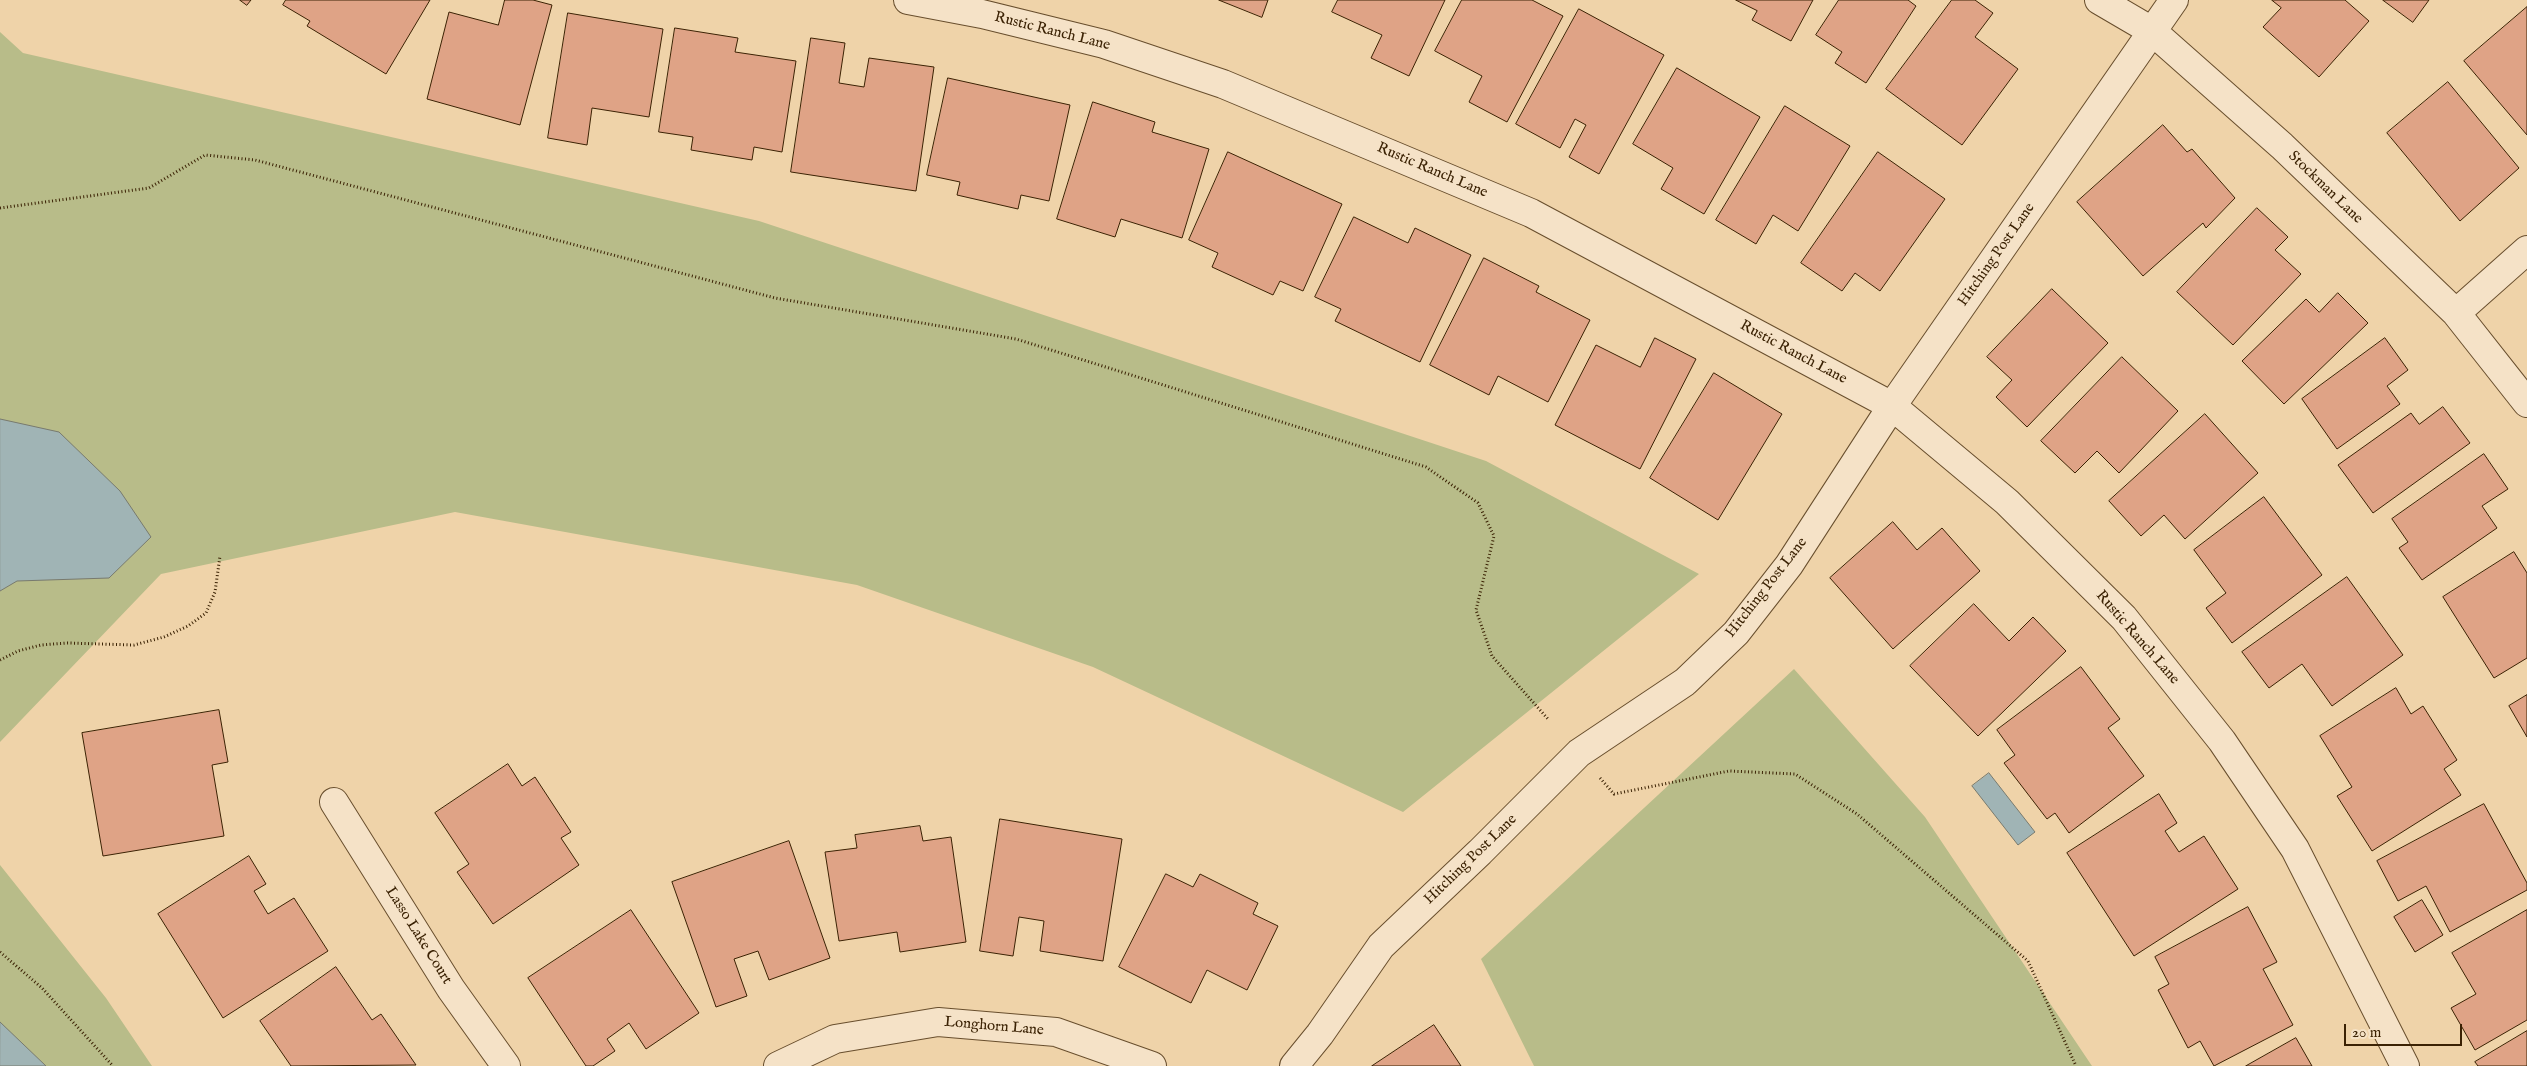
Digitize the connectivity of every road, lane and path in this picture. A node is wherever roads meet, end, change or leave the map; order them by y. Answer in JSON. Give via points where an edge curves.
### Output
{"nodes":[{"id":1,"x":908,"y":0,"type":"edge"},
{"id":2,"x":2099,"y":0,"type":"edge"},
{"id":3,"x":2174,"y":0,"type":"edge"},
{"id":4,"x":2152,"y":31,"type":"junction"},
{"id":5,"x":0,"y":208,"type":"edge"},
{"id":6,"x":2527,"y":250,"type":"edge"},
{"id":7,"x":2456,"y":313,"type":"junction"},
{"id":8,"x":2527,"y":403,"type":"edge"},
{"id":9,"x":1892,"y":406,"type":"junction"},
{"id":10,"x":220,"y":556,"type":"dead end"},
{"id":11,"x":0,"y":660,"type":"edge"},
{"id":12,"x":1548,"y":719,"type":"dead end"},
{"id":13,"x":1597,"y":775,"type":"dead end"},
{"id":14,"x":334,"y":802,"type":"dead end"},
{"id":15,"x":0,"y":952,"type":"edge"},
{"id":16,"x":113,"y":1066,"type":"edge"},
{"id":17,"x":506,"y":1066,"type":"edge"},
{"id":18,"x":778,"y":1066,"type":"edge"},
{"id":19,"x":1152,"y":1066,"type":"edge"},
{"id":20,"x":1294,"y":1066,"type":"edge"},
{"id":21,"x":2076,"y":1066,"type":"edge"},
{"id":22,"x":2405,"y":1066,"type":"edge"}],
"edges":[{"from":1,"to":9,"type":"street","name":"Rustic Ranch Lane","via":[[982,14],[1104,44],[1223,84],[1531,213]]},
{"from":2,"to":4,"type":"street","name":"Stockman Lane"},
{"from":3,"to":4,"type":"street","name":"Hitching Post Lane"},
{"from":4,"to":7,"type":"street","name":"Stockman Lane","via":[[2282,146]]},
{"from":4,"to":9,"type":"street","name":"Hitching Post Lane"},
{"from":5,"to":12,"type":"path","via":[[149,188],[205,155],[255,160],[775,298],[1016,339],[1426,467],[1478,503],[1494,536],[1476,610],[1492,656]]},
{"from":6,"to":7,"type":"street"},
{"from":7,"to":8,"type":"street","name":"Stockman Lane"},
{"from":9,"to":20,"type":"street","name":"Hitching Post Lane","via":[[1789,565],[1736,633],[1685,682],[1579,753],[1381,946]]},
{"from":9,"to":22,"type":"street","name":"Rustic Ranch Lane","via":[[2007,502],[2124,618],[2222,741],[2295,849]]},
{"from":10,"to":11,"type":"path","via":[[215,592],[206,613],[188,626],[134,645],[68,643],[41,646],[18,651]]},
{"from":13,"to":21,"type":"path","via":[[1614,794],[1729,771],[1795,774],[1857,814],[2028,961]]},
{"from":14,"to":17,"type":"street","name":"Lasso Lake Court","via":[[451,989]]},
{"from":15,"to":16,"type":"path","via":[[42,988]]},
{"from":18,"to":19,"type":"street","name":"Longhorn Lane","via":[[835,1039],[938,1022],[1056,1032]]}]}
